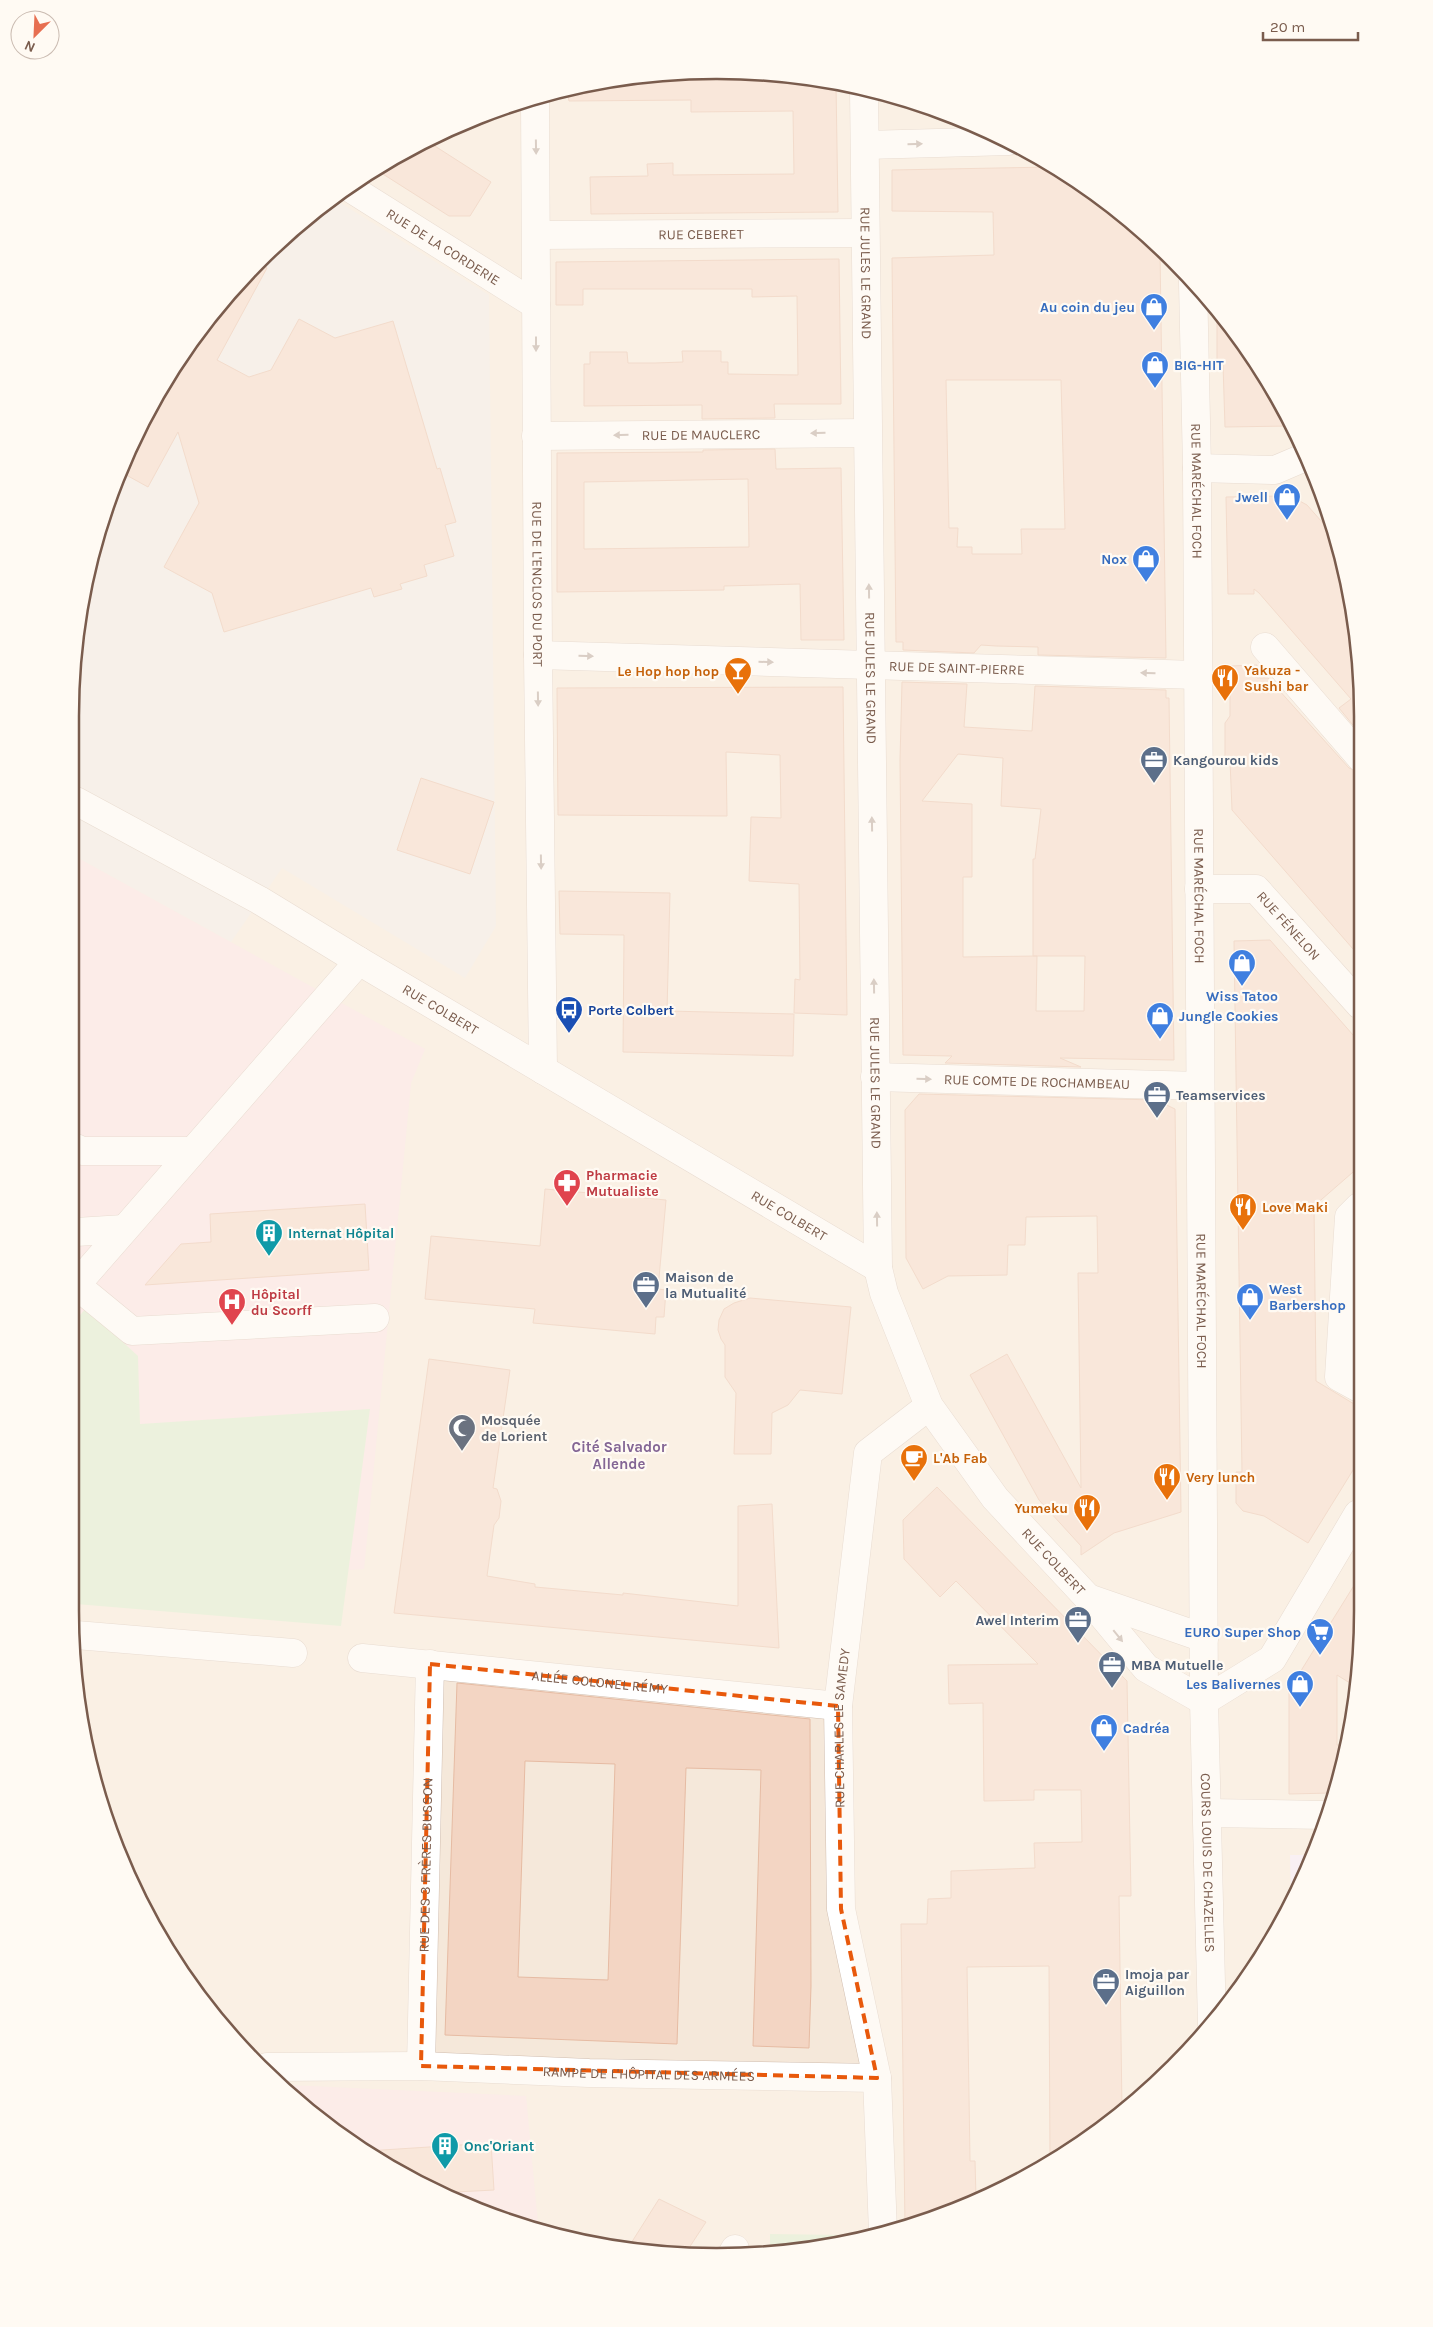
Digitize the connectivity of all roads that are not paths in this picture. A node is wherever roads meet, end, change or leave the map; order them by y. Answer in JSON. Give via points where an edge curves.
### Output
{"nodes":[{"id":1,"x":864,"y":96,"type":"edge"},
{"id":2,"x":535,"y":105,"type":"edge"},
{"id":3,"x":992,"y":141,"type":"edge"},
{"id":4,"x":866,"y":145,"type":"junction"},
{"id":5,"x":355,"y":191,"type":"edge"},
{"id":6,"x":864,"y":233,"type":"junction"},
{"id":7,"x":537,"y":235,"type":"junction"},
{"id":8,"x":1193,"y":293,"type":"edge"},
{"id":9,"x":536,"y":305,"type":"junction"},
{"id":10,"x":867,"y":432,"type":"junction"},
{"id":11,"x":536,"y":436,"type":"junction"},
{"id":12,"x":1301,"y":462,"type":"edge"},
{"id":13,"x":1196,"y":468,"type":"junction"},
{"id":14,"x":1265,"y":647,"type":"dead end"},
{"id":15,"x":538,"y":655,"type":"junction"},
{"id":16,"x":870,"y":665,"type":"junction"},
{"id":17,"x":1196,"y":675,"type":"junction"},
{"id":18,"x":1354,"y":750,"type":"edge"},
{"id":19,"x":79,"y":803,"type":"edge"},
{"id":20,"x":1199,"y":889,"type":"junction"},
{"id":21,"x":358,"y":961,"type":"junction"},
{"id":22,"x":1354,"y":998,"type":"edge"},
{"id":23,"x":543,"y":1070,"type":"junction"},
{"id":24,"x":875,"y":1077,"type":"junction"},
{"id":25,"x":1200,"y":1086,"type":"junction"},
{"id":26,"x":79,"y":1150,"type":"edge"},
{"id":27,"x":192,"y":1151,"type":"junction"},
{"id":28,"x":1354,"y":1212,"type":"edge"},
{"id":29,"x":124,"y":1229,"type":"junction"},
{"id":30,"x":79,"y":1232,"type":"edge"},
{"id":31,"x":878,"y":1268,"type":"junction"},
{"id":32,"x":79,"y":1282,"type":"edge"},
{"id":33,"x":79,"y":1287,"type":"edge"},
{"id":34,"x":375,"y":1318,"type":"dead end"},
{"id":35,"x":1354,"y":1385,"type":"edge"},
{"id":36,"x":929,"y":1406,"type":"junction"},
{"id":37,"x":1354,"y":1521,"type":"edge"},
{"id":38,"x":1088,"y":1598,"type":"junction"},
{"id":39,"x":80,"y":1635,"type":"edge"},
{"id":40,"x":1204,"y":1638,"type":"junction"},
{"id":41,"x":293,"y":1653,"type":"dead end"},
{"id":42,"x":362,"y":1658,"type":"dead end"},
{"id":43,"x":430,"y":1664,"type":"junction"},
{"id":44,"x":1204,"y":1701,"type":"junction"},
{"id":45,"x":838,"y":1706,"type":"junction"},
{"id":46,"x":1206,"y":1813,"type":"junction"},
{"id":47,"x":1320,"y":1815,"type":"edge"},
{"id":48,"x":1212,"y":2012,"type":"edge"},
{"id":49,"x":422,"y":2066,"type":"junction"},
{"id":50,"x":272,"y":2067,"type":"edge"},
{"id":51,"x":877,"y":2078,"type":"junction"},
{"id":52,"x":884,"y":2226,"type":"edge"}],
"edges":[{"from":1,"to":4,"type":"street","name":"RUE JULES LE GRAND"},
{"from":2,"to":7,"type":"street","name":"RUE DE L'ENCLOS DU PORT","one_way":true},
{"from":4,"to":3,"type":"street","one_way":true},
{"from":4,"to":6,"type":"street","name":"RUE JULES LE GRAND"},
{"from":5,"to":9,"type":"street","name":"RUE DE LA CORDERIE"},
{"from":6,"to":7,"type":"street","name":"RUE CEBERET"},
{"from":6,"to":10,"type":"street","name":"RUE JULES LE GRAND"},
{"from":7,"to":9,"type":"street","name":"RUE DE L'ENCLOS DU PORT"},
{"from":8,"to":13,"type":"street","name":"RUE MARÉCHAL FOCH"},
{"from":9,"to":11,"type":"street","name":"RUE DE L'ENCLOS DU PORT","one_way":true},
{"from":10,"to":11,"type":"street","name":"RUE DE MAUCLERC","one_way":true},
{"from":16,"to":10,"type":"street","name":"RUE JULES LE GRAND","one_way":true},
{"from":11,"to":15,"type":"street","name":"RUE DE L'ENCLOS DU PORT"},
{"from":12,"to":13,"type":"street","via":[[1275,470]]},
{"from":13,"to":17,"type":"street","name":"RUE MARÉCHAL FOCH"},
{"from":14,"to":18,"type":"street"},
{"from":15,"to":16,"type":"street","name":"RUE DE SAINT-PIERRE","one_way":true},
{"from":15,"to":23,"type":"street","name":"RUE DE L'ENCLOS DU PORT","one_way":true},
{"from":17,"to":16,"type":"street","name":"RUE DE SAINT-PIERRE","one_way":true},
{"from":24,"to":16,"type":"street","name":"RUE JULES LE GRAND","one_way":true},
{"from":17,"to":20,"type":"street","name":"RUE MARÉCHAL FOCH"},
{"from":19,"to":21,"type":"street","name":"RUE COLBERT","via":[[259,900]]},
{"from":20,"to":22,"type":"street","name":"RUE FÉNELON","via":[[1256,889]]},
{"from":20,"to":25,"type":"street","name":"RUE MARÉCHAL FOCH"},
{"from":21,"to":23,"type":"street","name":"RUE COLBERT"},
{"from":21,"to":27,"type":"street"},
{"from":23,"to":31,"type":"street","name":"RUE COLBERT"},
{"from":24,"to":25,"type":"street","name":"RUE COMTE DE ROCHAMBEAU","one_way":true},
{"from":31,"to":24,"type":"street","name":"RUE JULES LE GRAND","one_way":true},
{"from":25,"to":40,"type":"street","name":"RUE MARÉCHAL FOCH"},
{"from":26,"to":27,"type":"street"},
{"from":27,"to":29,"type":"street"},
{"from":28,"to":35,"type":"street","via":[[1348,1217],[1339,1377]]},
{"from":29,"to":30,"type":"street"},
{"from":29,"to":32,"type":"street"},
{"from":31,"to":36,"type":"street","name":"RUE COLBERT","via":[[884,1293]]},
{"from":33,"to":34,"type":"street","via":[[132,1331]]},
{"from":36,"to":38,"type":"street","name":"RUE COLBERT","via":[[995,1498]]},
{"from":36,"to":45,"type":"street","name":"RUE CHARLES LE SAMEDY","via":[[868,1453]]},
{"from":37,"to":44,"type":"street","via":[[1272,1659]]},
{"from":38,"to":40,"type":"street","name":"RUE COLBERT"},
{"from":38,"to":44,"type":"street","name":"RUE COLBERT","one_way":true,"via":[[1146,1668]]},
{"from":39,"to":41,"type":"street"},
{"from":40,"to":44,"type":"street","name":"COURS LOUIS DE CHAZELLES"},
{"from":42,"to":43,"type":"street","name":"ALLÉE COLONEL RÉMY"},
{"from":43,"to":45,"type":"street","name":"ALLÉE COLONEL RÉMY"},
{"from":43,"to":49,"type":"street","name":"RUE DES 3 FRÈRES BUSSON"},
{"from":44,"to":46,"type":"street","name":"COURS LOUIS DE CHAZELLES"},
{"from":45,"to":51,"type":"street","name":"RUE CHARLES LE SAMEDY","via":[[841,1909]]},
{"from":46,"to":47,"type":"street"},
{"from":46,"to":48,"type":"street","name":"COURS LOUIS DE CHAZELLES"},
{"from":49,"to":50,"type":"street","name":"RAMPE DE L'HÔPITAL DES ARMÉES"},
{"from":49,"to":51,"type":"street","name":"RAMPE DE L'HÔPITAL DES ARMÉES","via":[[589,2074]]},
{"from":51,"to":52,"type":"street"}]}
